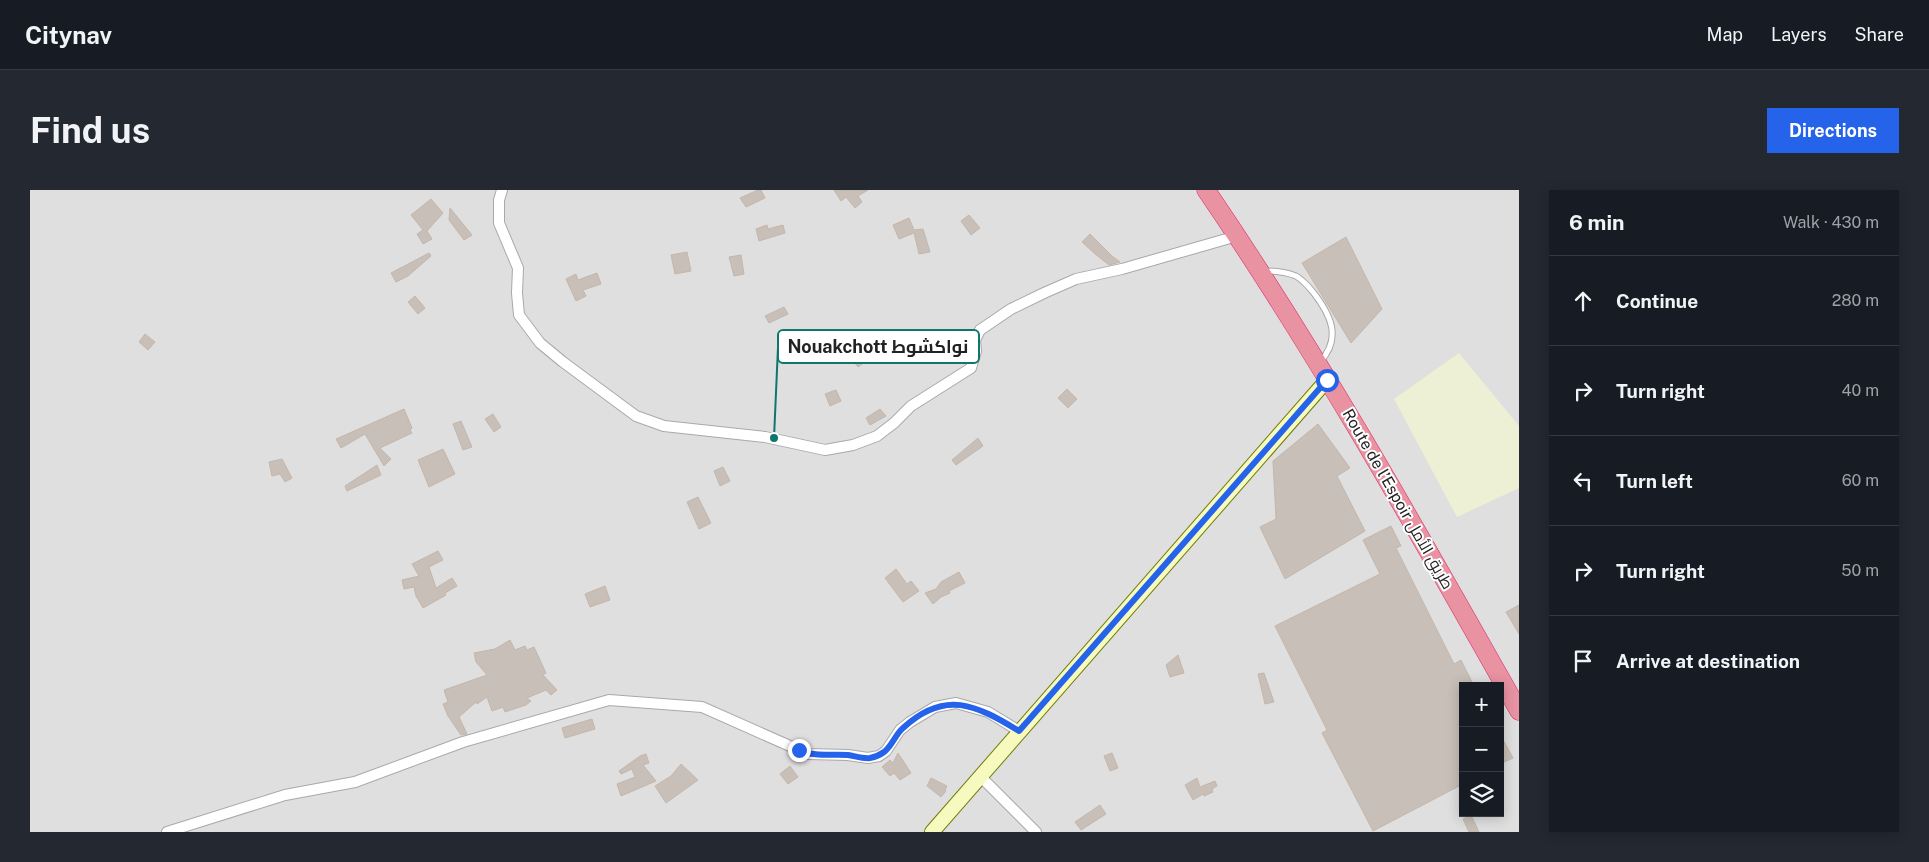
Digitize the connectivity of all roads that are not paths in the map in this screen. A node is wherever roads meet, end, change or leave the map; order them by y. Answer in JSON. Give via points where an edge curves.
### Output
{"nodes":[{"id":1,"x":502,"y":190,"type":"edge"},
{"id":2,"x":1206,"y":190,"type":"edge"},
{"id":3,"x":1237,"y":236,"type":"junction"},
{"id":4,"x":1259,"y":270,"type":"junction"},
{"id":5,"x":1318,"y":364,"type":"junction"},
{"id":6,"x":1327,"y":380,"type":"junction"},
{"id":7,"x":1519,"y":710,"type":"edge"},
{"id":8,"x":1019,"y":731,"type":"junction"},
{"id":9,"x":980,"y":776,"type":"junction"},
{"id":10,"x":167,"y":832,"type":"edge"},
{"id":11,"x":932,"y":832,"type":"edge"},
{"id":12,"x":1036,"y":832,"type":"edge"}],
"edges":[{"from":1,"to":3,"type":"street","via":[[499,223],[518,268],[519,315],[540,343],[563,362],[636,416],[664,426],[765,437],[825,450],[877,436],[911,406],[971,368],[976,351],[975,340],[980,330],[1011,309],[1076,279]]},
{"from":2,"to":3,"type":"highway","name":"Route de l’Espoir طريق الأمل"},
{"from":3,"to":4,"type":"highway","name":"Route de l’Espoir طريق الأمل"},
{"from":4,"to":5,"type":"highway","name":"Route de l’Espoir طريق الأمل"},
{"from":4,"to":5,"type":"lane","via":[[1298,277],[1320,302],[1330,319],[1332,338],[1329,352]]},
{"from":5,"to":6,"type":"highway","name":"Route de l’Espoir طريق الأمل"},
{"from":6,"to":7,"type":"highway","name":"Route de l’Espoir طريق الأمل"},
{"from":6,"to":8,"type":"street"},
{"from":8,"to":9,"type":"street"},
{"from":8,"to":10,"type":"street","via":[[988,712],[956,704],[935,707],[910,722],[879,756],[808,754],[702,707],[609,700],[463,742],[355,782],[285,795]]},
{"from":9,"to":11,"type":"street"},
{"from":9,"to":12,"type":"street"}]}
